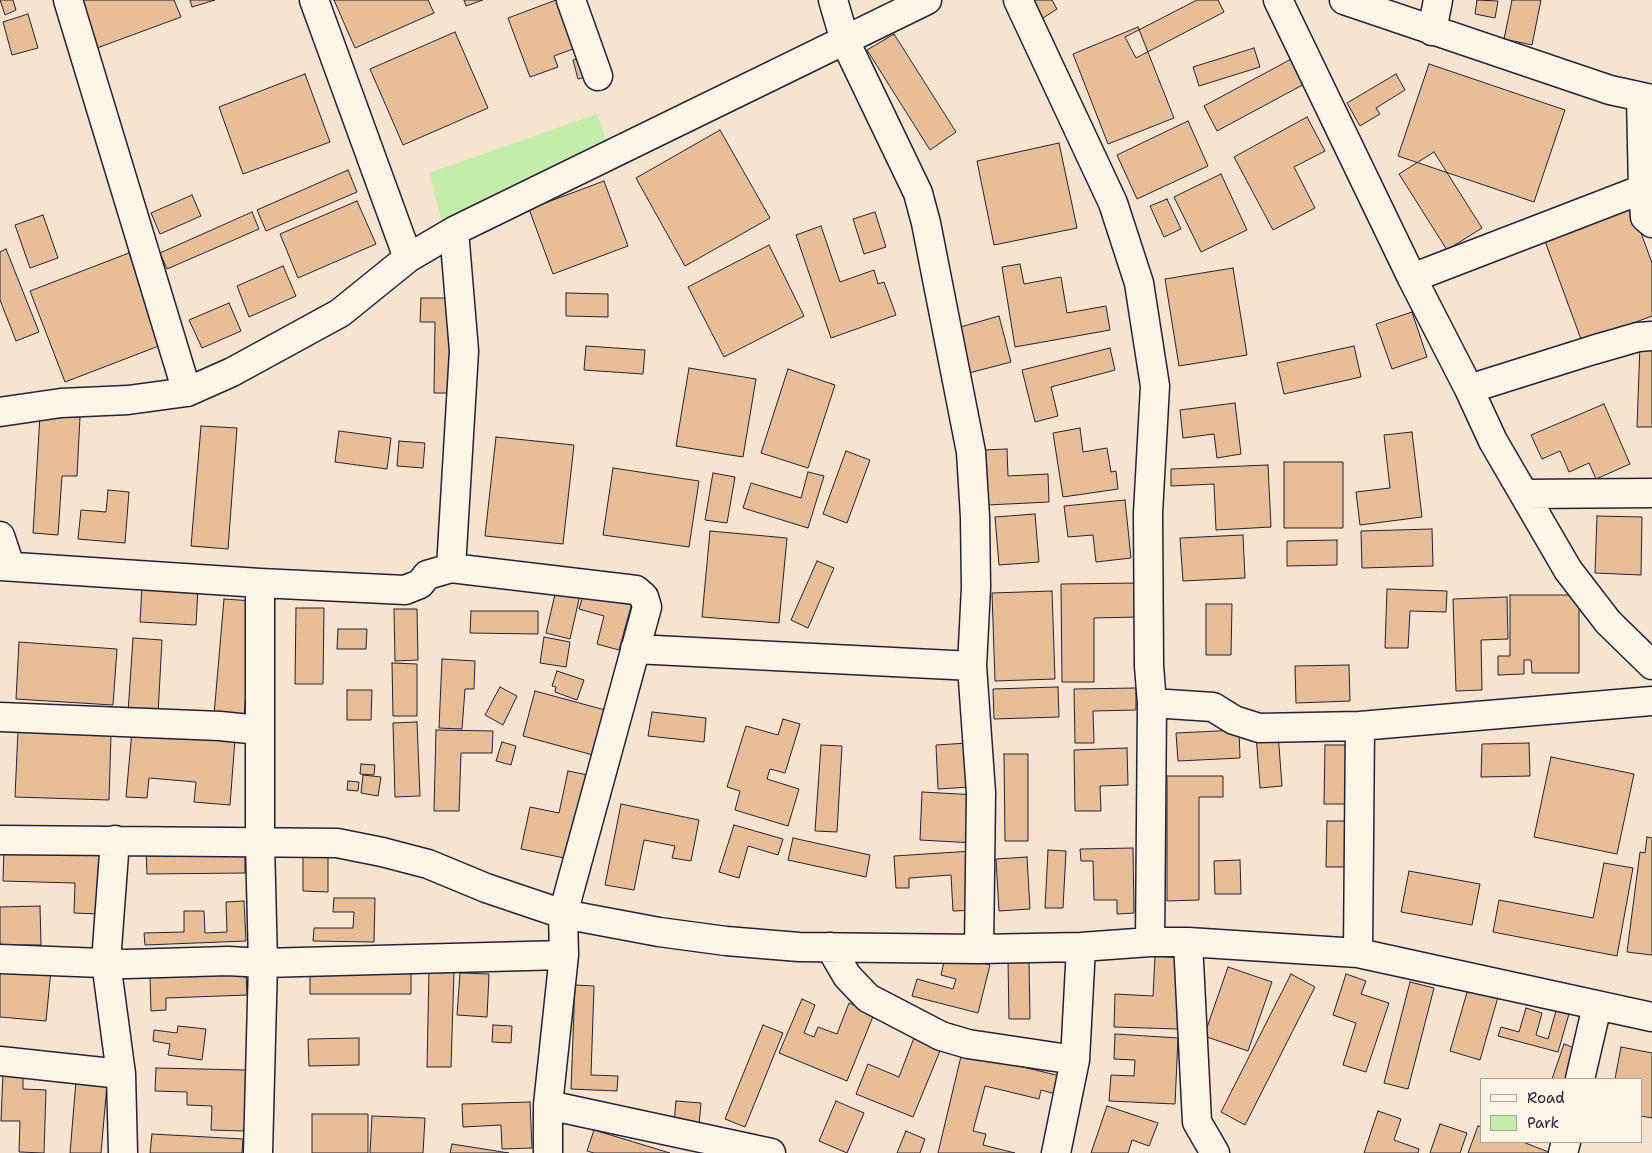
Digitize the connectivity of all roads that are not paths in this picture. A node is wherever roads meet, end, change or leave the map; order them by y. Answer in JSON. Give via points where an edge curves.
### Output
{"nodes":[{"id":1,"x":68,"y":0,"type":"edge"},
{"id":2,"x":314,"y":0,"type":"edge"},
{"id":3,"x":571,"y":0,"type":"edge"},
{"id":4,"x":833,"y":0,"type":"edge"},
{"id":5,"x":927,"y":0,"type":"edge"},
{"id":6,"x":1018,"y":0,"type":"edge"},
{"id":7,"x":1278,"y":0,"type":"edge"},
{"id":8,"x":1344,"y":0,"type":"edge"},
{"id":9,"x":1438,"y":0,"type":"edge"},
{"id":10,"x":1432,"y":31,"type":"junction"},
{"id":11,"x":845,"y":41,"type":"junction"},
{"id":12,"x":598,"y":76,"type":"dead end"},
{"id":13,"x":1647,"y":99,"type":"edge"},
{"id":14,"x":1643,"y":189,"type":"junction"},
{"id":15,"x":1652,"y":224,"type":"edge"},
{"id":16,"x":454,"y":231,"type":"junction"},
{"id":17,"x":408,"y":258,"type":"junction"},
{"id":18,"x":1412,"y":278,"type":"junction"},
{"id":19,"x":1652,"y":336,"type":"edge"},
{"id":20,"x":1469,"y":389,"type":"junction"},
{"id":21,"x":188,"y":392,"type":"junction"},
{"id":22,"x":0,"y":412,"type":"edge"},
{"id":23,"x":1524,"y":494,"type":"junction"},
{"id":24,"x":1652,"y":494,"type":"edge"},
{"id":25,"x":0,"y":536,"type":"edge"},
{"id":26,"x":5,"y":566,"type":"edge"},
{"id":27,"x":451,"y":568,"type":"junction"},
{"id":28,"x":260,"y":583,"type":"junction"},
{"id":29,"x":635,"y":649,"type":"junction"},
{"id":30,"x":1652,"y":665,"type":"edge"},
{"id":31,"x":972,"y":666,"type":"junction"},
{"id":32,"x":1652,"y":700,"type":"edge"},
{"id":33,"x":1152,"y":702,"type":"junction"},
{"id":34,"x":0,"y":717,"type":"edge"},
{"id":35,"x":1360,"y":726,"type":"junction"},
{"id":36,"x":259,"y":730,"type":"junction"},
{"id":37,"x":0,"y":840,"type":"edge"},
{"id":38,"x":115,"y":840,"type":"junction"},
{"id":39,"x":260,"y":843,"type":"junction"},
{"id":40,"x":563,"y":914,"type":"junction"},
{"id":41,"x":1150,"y":942,"type":"junction"},
{"id":42,"x":1188,"y":942,"type":"junction"},
{"id":43,"x":830,"y":947,"type":"junction"},
{"id":44,"x":1081,"y":947,"type":"junction"},
{"id":45,"x":980,"y":949,"type":"junction"},
{"id":46,"x":1358,"y":952,"type":"junction"},
{"id":47,"x":564,"y":955,"type":"junction"},
{"id":48,"x":0,"y":959,"type":"edge"},
{"id":49,"x":106,"y":962,"type":"junction"},
{"id":50,"x":263,"y":963,"type":"junction"},
{"id":51,"x":1597,"y":1006,"type":"junction"},
{"id":52,"x":1652,"y":1017,"type":"edge"},
{"id":53,"x":1075,"y":1060,"type":"junction"},
{"id":54,"x":0,"y":1062,"type":"edge"},
{"id":55,"x":122,"y":1074,"type":"junction"},
{"id":56,"x":1580,"y":1078,"type":"edge"},
{"id":57,"x":548,"y":1105,"type":"junction"},
{"id":58,"x":123,"y":1153,"type":"edge"},
{"id":59,"x":258,"y":1153,"type":"edge"},
{"id":60,"x":548,"y":1153,"type":"edge"},
{"id":61,"x":771,"y":1153,"type":"edge"},
{"id":62,"x":1056,"y":1153,"type":"edge"},
{"id":63,"x":1215,"y":1153,"type":"edge"}],
"edges":[{"from":1,"to":21,"type":"street"},
{"from":2,"to":17,"type":"street"},
{"from":3,"to":12,"type":"street"},
{"from":4,"to":11,"type":"street"},
{"from":5,"to":11,"type":"street"},
{"from":6,"to":33,"type":"street","via":[[1102,177],[1124,232],[1139,283],[1155,386],[1148,513]]},
{"from":7,"to":18,"type":"street"},
{"from":8,"to":10,"type":"street"},
{"from":9,"to":10,"type":"street"},
{"from":10,"to":13,"type":"street","via":[[1610,90]]},
{"from":11,"to":16,"type":"street"},
{"from":11,"to":31,"type":"street","via":[[918,193],[926,223],[971,452],[976,587]]},
{"from":13,"to":14,"type":"street"},
{"from":14,"to":15,"type":"street","via":[[1645,217]]},
{"from":14,"to":18,"type":"street"},
{"from":16,"to":17,"type":"street"},
{"from":16,"to":27,"type":"street","via":[[464,351]]},
{"from":17,"to":21,"type":"street","via":[[340,313],[232,372]]},
{"from":18,"to":20,"type":"street"},
{"from":19,"to":20,"type":"street","via":[[1593,350]]},
{"from":20,"to":23,"type":"street","via":[[1493,441]]},
{"from":21,"to":22,"type":"street"},
{"from":23,"to":24,"type":"street"},
{"from":23,"to":30,"type":"street","via":[[1568,570],[1608,622]]},
{"from":25,"to":26,"type":"street"},
{"from":26,"to":28,"type":"street"},
{"from":27,"to":28,"type":"street","via":[[426,575],[420,584],[405,590]]},
{"from":27,"to":29,"type":"street","via":[[636,590],[647,607]]},
{"from":28,"to":36,"type":"street"},
{"from":29,"to":31,"type":"street"},
{"from":29,"to":40,"type":"street"},
{"from":31,"to":45,"type":"street","via":[[981,793]]},
{"from":32,"to":35,"type":"street"},
{"from":33,"to":35,"type":"street","via":[[1214,707],[1234,720],[1259,728]]},
{"from":33,"to":41,"type":"street"},
{"from":34,"to":36,"type":"street"},
{"from":35,"to":46,"type":"street"},
{"from":36,"to":39,"type":"street"},
{"from":37,"to":38,"type":"street"},
{"from":38,"to":39,"type":"street"},
{"from":38,"to":49,"type":"street"},
{"from":39,"to":40,"type":"street","via":[[337,844],[382,852],[428,864]]},
{"from":39,"to":50,"type":"street"},
{"from":40,"to":43,"type":"street","via":[[668,934]]},
{"from":40,"to":47,"type":"street"},
{"from":41,"to":42,"type":"street"},
{"from":41,"to":44,"type":"street"},
{"from":42,"to":46,"type":"street"},
{"from":42,"to":63,"type":"street","via":[[1197,1122]]},
{"from":43,"to":45,"type":"street"},
{"from":43,"to":53,"type":"street","via":[[847,976],[868,998],[940,1036],[968,1044]]},
{"from":44,"to":45,"type":"street"},
{"from":44,"to":53,"type":"street"},
{"from":46,"to":51,"type":"street"},
{"from":47,"to":50,"type":"street"},
{"from":47,"to":57,"type":"street"},
{"from":48,"to":49,"type":"street"},
{"from":49,"to":50,"type":"street"},
{"from":49,"to":55,"type":"street"},
{"from":50,"to":59,"type":"street"},
{"from":51,"to":52,"type":"street"},
{"from":51,"to":56,"type":"street"},
{"from":53,"to":62,"type":"street"},
{"from":54,"to":55,"type":"street"},
{"from":55,"to":58,"type":"street"},
{"from":57,"to":60,"type":"street"},
{"from":57,"to":61,"type":"street"}]}
